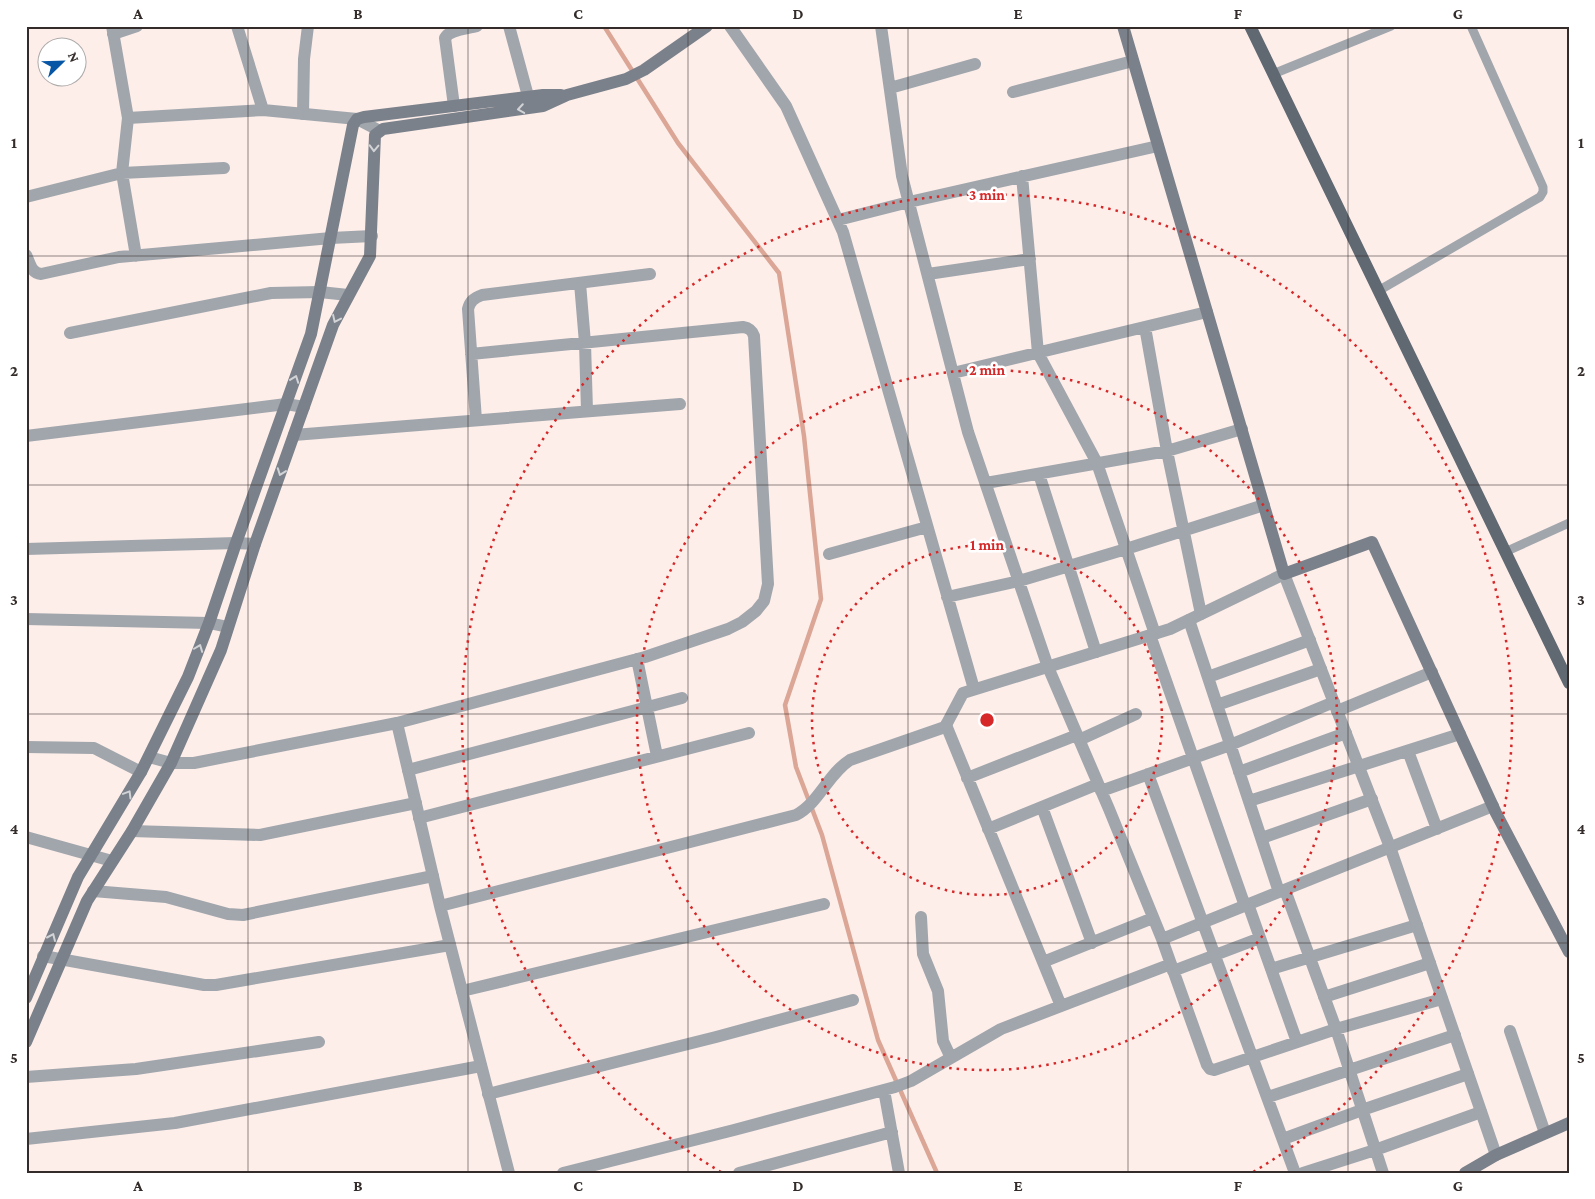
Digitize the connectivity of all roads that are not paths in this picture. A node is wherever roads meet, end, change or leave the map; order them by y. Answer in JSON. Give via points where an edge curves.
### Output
{"nodes":[{"id":1,"x":137,"y":26,"type":"edge"},
{"id":2,"x":237,"y":26,"type":"edge"},
{"id":3,"x":308,"y":26,"type":"edge"},
{"id":4,"x":476,"y":26,"type":"edge"},
{"id":5,"x":509,"y":26,"type":"edge"},
{"id":6,"x":706,"y":26,"type":"edge"},
{"id":7,"x":730,"y":26,"type":"edge"},
{"id":8,"x":881,"y":26,"type":"edge"},
{"id":9,"x":1123,"y":26,"type":"edge"},
{"id":10,"x":1250,"y":26,"type":"edge"},
{"id":11,"x":1391,"y":26,"type":"edge"},
{"id":12,"x":1472,"y":26,"type":"edge"},
{"id":13,"x":112,"y":30,"type":"edge"},
{"id":14,"x":1133,"y":60,"type":"junction"},
{"id":15,"x":975,"y":64,"type":"dead end"},
{"id":16,"x":1273,"y":74,"type":"junction"},
{"id":17,"x":890,"y":88,"type":"junction"},
{"id":18,"x":1013,"y":92,"type":"dead end"},
{"id":19,"x":567,"y":95,"type":"junction"},
{"id":20,"x":528,"y":96,"type":"junction"},
{"id":21,"x":454,"y":106,"type":"junction"},
{"id":22,"x":496,"y":107,"type":"junction"},
{"id":23,"x":263,"y":110,"type":"junction"},
{"id":24,"x":303,"y":114,"type":"junction"},
{"id":25,"x":128,"y":118,"type":"junction"},
{"id":26,"x":357,"y":119,"type":"junction"},
{"id":27,"x":380,"y":131,"type":"junction"},
{"id":28,"x":1158,"y":146,"type":"junction"},
{"id":29,"x":224,"y":168,"type":"dead end"},
{"id":30,"x":122,"y":173,"type":"junction"},
{"id":31,"x":1022,"y":176,"type":"junction"},
{"id":32,"x":26,"y":197,"type":"edge"},
{"id":33,"x":909,"y":202,"type":"junction"},
{"id":34,"x":838,"y":220,"type":"junction"},
{"id":35,"x":372,"y":236,"type":"junction"},
{"id":36,"x":331,"y":238,"type":"junction"},
{"id":37,"x":26,"y":255,"type":"edge"},
{"id":38,"x":136,"y":256,"type":"junction"},
{"id":39,"x":1030,"y":258,"type":"junction"},
{"id":40,"x":650,"y":274,"type":"dead end"},
{"id":41,"x":928,"y":274,"type":"junction"},
{"id":42,"x":580,"y":283,"type":"junction"},
{"id":43,"x":1378,"y":291,"type":"junction"},
{"id":44,"x":320,"y":292,"type":"junction"},
{"id":45,"x":348,"y":294,"type":"junction"},
{"id":46,"x":1207,"y":312,"type":"junction"},
{"id":47,"x":1145,"y":327,"type":"junction"},
{"id":48,"x":70,"y":333,"type":"dead end"},
{"id":49,"x":585,"y":342,"type":"junction"},
{"id":50,"x":1038,"y":352,"type":"junction"},
{"id":51,"x":471,"y":354,"type":"junction"},
{"id":52,"x":953,"y":373,"type":"junction"},
{"id":53,"x":286,"y":404,"type":"junction"},
{"id":54,"x":680,"y":404,"type":"dead end"},
{"id":55,"x":304,"y":407,"type":"junction"},
{"id":56,"x":587,"y":411,"type":"junction"},
{"id":57,"x":476,"y":420,"type":"junction"},
{"id":58,"x":1242,"y":429,"type":"junction"},
{"id":59,"x":294,"y":435,"type":"junction"},
{"id":60,"x":26,"y":436,"type":"edge"},
{"id":61,"x":1167,"y":451,"type":"junction"},
{"id":62,"x":1097,"y":463,"type":"junction"},
{"id":63,"x":1039,"y":474,"type":"junction"},
{"id":64,"x":986,"y":483,"type":"junction"},
{"id":65,"x":1264,"y":505,"type":"junction"},
{"id":66,"x":1569,"y":523,"type":"edge"},
{"id":67,"x":927,"y":527,"type":"junction"},
{"id":68,"x":1183,"y":531,"type":"junction"},
{"id":69,"x":236,"y":543,"type":"junction"},
{"id":70,"x":255,"y":544,"type":"junction"},
{"id":71,"x":26,"y":549,"type":"edge"},
{"id":72,"x":1126,"y":549,"type":"junction"},
{"id":73,"x":1505,"y":552,"type":"junction"},
{"id":74,"x":829,"y":554,"type":"dead end"},
{"id":75,"x":1068,"y":566,"type":"junction"},
{"id":76,"x":1284,"y":574,"type":"junction"},
{"id":77,"x":1019,"y":581,"type":"junction"},
{"id":78,"x":948,"y":597,"type":"junction"},
{"id":79,"x":1202,"y":614,"type":"junction"},
{"id":80,"x":26,"y":620,"type":"edge"},
{"id":81,"x":1189,"y":620,"type":"junction"},
{"id":82,"x":209,"y":623,"type":"junction"},
{"id":83,"x":228,"y":627,"type":"junction"},
{"id":84,"x":1152,"y":635,"type":"junction"},
{"id":85,"x":1310,"y":640,"type":"junction"},
{"id":86,"x":1096,"y":652,"type":"junction"},
{"id":87,"x":637,"y":659,"type":"junction"},
{"id":88,"x":1048,"y":667,"type":"junction"},
{"id":89,"x":1321,"y":669,"type":"junction"},
{"id":90,"x":1432,"y":672,"type":"junction"},
{"id":91,"x":1208,"y":677,"type":"junction"},
{"id":92,"x":1569,"y":683,"type":"edge"},
{"id":93,"x":974,"y":690,"type":"junction"},
{"id":94,"x":682,"y":698,"type":"dead end"},
{"id":95,"x":1217,"y":705,"type":"junction"},
{"id":96,"x":1335,"y":707,"type":"junction"},
{"id":97,"x":646,"y":708,"type":"junction"},
{"id":98,"x":1136,"y":714,"type":"dead end"},
{"id":99,"x":397,"y":723,"type":"junction"},
{"id":100,"x":946,"y":725,"type":"junction"},
{"id":101,"x":1346,"y":732,"type":"junction"},
{"id":102,"x":749,"y":733,"type":"dead end"},
{"id":103,"x":1460,"y":734,"type":"junction"},
{"id":104,"x":1078,"y":737,"type":"junction"},
{"id":105,"x":1230,"y":745,"type":"junction"},
{"id":106,"x":26,"y":747,"type":"edge"},
{"id":107,"x":1408,"y":750,"type":"junction"},
{"id":108,"x":657,"y":756,"type":"junction"},
{"id":109,"x":148,"y":757,"type":"junction"},
{"id":110,"x":1193,"y":757,"type":"junction"},
{"id":111,"x":171,"y":763,"type":"junction"},
{"id":112,"x":1359,"y":766,"type":"junction"},
{"id":113,"x":408,"y":770,"type":"junction"},
{"id":114,"x":142,"y":772,"type":"junction"},
{"id":115,"x":1239,"y":772,"type":"junction"},
{"id":116,"x":1148,"y":774,"type":"junction"},
{"id":117,"x":967,"y":778,"type":"junction"},
{"id":118,"x":1100,"y":787,"type":"junction"},
{"id":119,"x":1372,"y":799,"type":"junction"},
{"id":120,"x":1249,"y":801,"type":"junction"},
{"id":121,"x":416,"y":803,"type":"junction"},
{"id":122,"x":1493,"y":806,"type":"junction"},
{"id":123,"x":1042,"y":807,"type":"junction"},
{"id":124,"x":419,"y":818,"type":"junction"},
{"id":125,"x":988,"y":829,"type":"junction"},
{"id":126,"x":1437,"y":829,"type":"junction"},
{"id":127,"x":132,"y":831,"type":"junction"},
{"id":128,"x":26,"y":837,"type":"edge"},
{"id":129,"x":1262,"y":838,"type":"junction"},
{"id":130,"x":1390,"y":847,"type":"junction"},
{"id":131,"x":92,"y":855,"type":"junction"},
{"id":132,"x":112,"y":861,"type":"junction"},
{"id":133,"x":433,"y":876,"type":"junction"},
{"id":134,"x":93,"y":891,"type":"junction"},
{"id":135,"x":1282,"y":891,"type":"junction"},
{"id":136,"x":824,"y":904,"type":"dead end"},
{"id":137,"x":1246,"y":905,"type":"junction"},
{"id":138,"x":440,"y":906,"type":"junction"},
{"id":139,"x":921,"y":917,"type":"dead end"},
{"id":140,"x":1153,"y":918,"type":"junction"},
{"id":141,"x":1202,"y":923,"type":"junction"},
{"id":142,"x":1417,"y":925,"type":"junction"},
{"id":143,"x":1260,"y":938,"type":"junction"},
{"id":144,"x":1162,"y":939,"type":"junction"},
{"id":145,"x":1092,"y":943,"type":"junction"},
{"id":146,"x":450,"y":945,"type":"junction"},
{"id":147,"x":1569,"y":952,"type":"edge"},
{"id":148,"x":43,"y":956,"type":"junction"},
{"id":149,"x":1215,"y":956,"type":"junction"},
{"id":150,"x":1310,"y":958,"type":"junction"},
{"id":151,"x":62,"y":960,"type":"junction"},
{"id":152,"x":1043,"y":962,"type":"junction"},
{"id":153,"x":1430,"y":963,"type":"junction"},
{"id":154,"x":1172,"y":967,"type":"junction"},
{"id":155,"x":1271,"y":968,"type":"junction"},
{"id":156,"x":462,"y":991,"type":"junction"},
{"id":157,"x":1324,"y":997,"type":"junction"},
{"id":158,"x":26,"y":998,"type":"edge"},
{"id":159,"x":1442,"y":998,"type":"junction"},
{"id":160,"x":853,"y":1000,"type":"dead end"},
{"id":161,"x":1061,"y":1006,"type":"junction"},
{"id":162,"x":1336,"y":1029,"type":"junction"},
{"id":163,"x":1510,"y":1031,"type":"dead end"},
{"id":164,"x":1455,"y":1035,"type":"junction"},
{"id":165,"x":26,"y":1042,"type":"edge"},
{"id":166,"x":319,"y":1042,"type":"dead end"},
{"id":167,"x":1297,"y":1042,"type":"junction"},
{"id":168,"x":1253,"y":1057,"type":"junction"},
{"id":169,"x":951,"y":1058,"type":"junction"},
{"id":170,"x":481,"y":1066,"type":"junction"},
{"id":171,"x":1349,"y":1070,"type":"junction"},
{"id":172,"x":1468,"y":1074,"type":"junction"},
{"id":173,"x":26,"y":1077,"type":"edge"},
{"id":174,"x":889,"y":1088,"type":"junction"},
{"id":175,"x":488,"y":1094,"type":"junction"},
{"id":176,"x":1268,"y":1097,"type":"junction"},
{"id":177,"x":1362,"y":1110,"type":"junction"},
{"id":178,"x":1482,"y":1112,"type":"junction"},
{"id":179,"x":1569,"y":1123,"type":"edge"},
{"id":180,"x":892,"y":1132,"type":"junction"},
{"id":181,"x":1545,"y":1133,"type":"junction"},
{"id":182,"x":26,"y":1139,"type":"edge"},
{"id":183,"x":1283,"y":1139,"type":"junction"},
{"id":184,"x":1375,"y":1150,"type":"junction"},
{"id":185,"x":1496,"y":1154,"type":"junction"},
{"id":186,"x":607,"y":1167,"type":"edge"},
{"id":187,"x":509,"y":1173,"type":"edge"},
{"id":188,"x":563,"y":1173,"type":"edge"},
{"id":189,"x":739,"y":1173,"type":"edge"},
{"id":190,"x":899,"y":1173,"type":"edge"},
{"id":191,"x":1296,"y":1173,"type":"edge"},
{"id":192,"x":1303,"y":1173,"type":"edge"},
{"id":193,"x":1383,"y":1173,"type":"edge"},
{"id":194,"x":1465,"y":1173,"type":"edge"}],
"edges":[{"from":1,"to":13,"type":"street"},
{"from":2,"to":23,"type":"street"},
{"from":3,"to":24,"type":"street"},
{"from":4,"to":21,"type":"street","via":[[451,32],[445,38]]},
{"from":5,"to":20,"type":"street"},
{"from":6,"to":19,"type":"main road","via":[[626,79]]},
{"from":7,"to":34,"type":"street","via":[[786,106]]},
{"from":8,"to":17,"type":"street"},
{"from":9,"to":14,"type":"main road"},
{"from":10,"to":16,"type":"main road"},
{"from":11,"to":16,"type":"lane"},
{"from":12,"to":43,"type":"lane","via":[[1543,192],[1540,197]]},
{"from":13,"to":25,"type":"street"},
{"from":14,"to":18,"type":"street"},
{"from":14,"to":28,"type":"main road"},
{"from":15,"to":17,"type":"street"},
{"from":16,"to":43,"type":"main road"},
{"from":17,"to":33,"type":"street","via":[[902,176]]},
{"from":19,"to":20,"type":"main road"},
{"from":19,"to":22,"type":"main road","one_way":true,"via":[[543,106]]},
{"from":20,"to":22,"type":"main road"},
{"from":21,"to":22,"type":"main road"},
{"from":21,"to":26,"type":"main road"},
{"from":22,"to":27,"type":"main road"},
{"from":23,"to":24,"type":"street"},
{"from":23,"to":25,"type":"street"},
{"from":24,"to":26,"type":"street"},
{"from":25,"to":30,"type":"street"},
{"from":26,"to":27,"type":"street"},
{"from":26,"to":36,"type":"main road","via":[[353,125]]},
{"from":27,"to":35,"type":"main road","one_way":true,"via":[[374,138]]},
{"from":28,"to":31,"type":"street"},
{"from":28,"to":46,"type":"main road"},
{"from":29,"to":30,"type":"street"},
{"from":30,"to":32,"type":"street"},
{"from":30,"to":38,"type":"street"},
{"from":31,"to":33,"type":"street"},
{"from":31,"to":39,"type":"street"},
{"from":33,"to":34,"type":"street"},
{"from":33,"to":41,"type":"street"},
{"from":34,"to":67,"type":"street"},
{"from":35,"to":36,"type":"street"},
{"from":35,"to":45,"type":"main road","via":[[370,256]]},
{"from":36,"to":38,"type":"street"},
{"from":36,"to":44,"type":"main road"},
{"from":37,"to":38,"type":"street","via":[[33,270],[41,274]]},
{"from":39,"to":41,"type":"street"},
{"from":39,"to":50,"type":"street"},
{"from":40,"to":42,"type":"street"},
{"from":41,"to":52,"type":"street"},
{"from":42,"to":49,"type":"street"},
{"from":42,"to":51,"type":"street","via":[[475,298],[468,309]]},
{"from":43,"to":73,"type":"main road"},
{"from":44,"to":45,"type":"street"},
{"from":44,"to":48,"type":"street","via":[[271,293]]},
{"from":53,"to":44,"type":"main road","one_way":true,"via":[[311,334]]},
{"from":45,"to":55,"type":"main road","one_way":true,"via":[[333,325]]},
{"from":46,"to":47,"type":"street"},
{"from":46,"to":58,"type":"main road"},
{"from":47,"to":50,"type":"street"},
{"from":47,"to":61,"type":"street"},
{"from":49,"to":51,"type":"street"},
{"from":49,"to":56,"type":"street"},
{"from":49,"to":87,"type":"street","via":[[743,327],[752,331],[754,336],[768,584],[764,601],[742,622],[728,629]]},
{"from":50,"to":52,"type":"street"},
{"from":50,"to":62,"type":"street"},
{"from":51,"to":57,"type":"street"},
{"from":52,"to":64,"type":"street","via":[[968,432]]},
{"from":53,"to":55,"type":"street"},
{"from":53,"to":60,"type":"street"},
{"from":53,"to":69,"type":"main road"},
{"from":54,"to":56,"type":"street"},
{"from":55,"to":59,"type":"main road"},
{"from":56,"to":57,"type":"street"},
{"from":57,"to":59,"type":"street"},
{"from":58,"to":61,"type":"street"},
{"from":58,"to":65,"type":"main road"},
{"from":59,"to":70,"type":"main road","one_way":true},
{"from":61,"to":62,"type":"street"},
{"from":61,"to":68,"type":"street"},
{"from":62,"to":63,"type":"street"},
{"from":62,"to":72,"type":"street"},
{"from":63,"to":64,"type":"street"},
{"from":63,"to":75,"type":"street"},
{"from":64,"to":77,"type":"street"},
{"from":65,"to":68,"type":"street"},
{"from":65,"to":76,"type":"main road"},
{"from":66,"to":73,"type":"lane"},
{"from":67,"to":74,"type":"street"},
{"from":67,"to":78,"type":"street"},
{"from":68,"to":72,"type":"street"},
{"from":68,"to":79,"type":"street"},
{"from":69,"to":70,"type":"street"},
{"from":69,"to":71,"type":"street"},
{"from":69,"to":82,"type":"main road"},
{"from":70,"to":83,"type":"main road"},
{"from":72,"to":75,"type":"street"},
{"from":72,"to":84,"type":"street"},
{"from":73,"to":92,"type":"main road"},
{"from":75,"to":77,"type":"street"},
{"from":75,"to":86,"type":"street"},
{"from":76,"to":79,"type":"street"},
{"from":76,"to":85,"type":"street"},
{"from":76,"to":90,"type":"main road","via":[[1372,542]]},
{"from":77,"to":78,"type":"street"},
{"from":77,"to":88,"type":"street"},
{"from":78,"to":93,"type":"street"},
{"from":79,"to":81,"type":"street"},
{"from":80,"to":82,"type":"street"},
{"from":81,"to":84,"type":"street"},
{"from":81,"to":91,"type":"street"},
{"from":82,"to":83,"type":"street"},
{"from":109,"to":82,"type":"main road","one_way":true,"via":[[188,677]]},
{"from":83,"to":111,"type":"main road"},
{"from":84,"to":86,"type":"street"},
{"from":84,"to":110,"type":"street"},
{"from":85,"to":89,"type":"street"},
{"from":85,"to":91,"type":"street"},
{"from":86,"to":88,"type":"street"},
{"from":87,"to":97,"type":"street"},
{"from":87,"to":99,"type":"street"},
{"from":88,"to":93,"type":"street"},
{"from":88,"to":104,"type":"street"},
{"from":89,"to":95,"type":"street"},
{"from":89,"to":96,"type":"street"},
{"from":90,"to":96,"type":"street"},
{"from":90,"to":103,"type":"main road"},
{"from":91,"to":95,"type":"street"},
{"from":93,"to":100,"type":"street","via":[[963,693]]},
{"from":94,"to":97,"type":"street"},
{"from":95,"to":105,"type":"street"},
{"from":96,"to":101,"type":"street"},
{"from":96,"to":105,"type":"street"},
{"from":97,"to":108,"type":"street"},
{"from":97,"to":113,"type":"street"},
{"from":98,"to":104,"type":"street"},
{"from":99,"to":111,"type":"street","via":[[194,763]]},
{"from":99,"to":113,"type":"street"},
{"from":100,"to":117,"type":"street"},
{"from":100,"to":138,"type":"street","via":[[850,760],[806,809],[796,815]]},
{"from":101,"to":112,"type":"street"},
{"from":101,"to":115,"type":"street"},
{"from":102,"to":108,"type":"street"},
{"from":103,"to":107,"type":"street"},
{"from":103,"to":122,"type":"main road"},
{"from":104,"to":117,"type":"street"},
{"from":104,"to":118,"type":"street"},
{"from":105,"to":110,"type":"street"},
{"from":105,"to":115,"type":"street"},
{"from":106,"to":114,"type":"street","via":[[94,748]]},
{"from":107,"to":112,"type":"street"},
{"from":107,"to":126,"type":"street"},
{"from":108,"to":124,"type":"street"},
{"from":109,"to":111,"type":"street"},
{"from":109,"to":114,"type":"main road"},
{"from":110,"to":116,"type":"street"},
{"from":110,"to":137,"type":"street"},
{"from":111,"to":127,"type":"main road"},
{"from":112,"to":119,"type":"street"},
{"from":112,"to":120,"type":"street"},
{"from":113,"to":121,"type":"street"},
{"from":131,"to":114,"type":"main road","one_way":true},
{"from":115,"to":120,"type":"street"},
{"from":116,"to":118,"type":"street"},
{"from":116,"to":141,"type":"street"},
{"from":117,"to":125,"type":"street"},
{"from":118,"to":123,"type":"street"},
{"from":118,"to":140,"type":"street"},
{"from":119,"to":129,"type":"street"},
{"from":119,"to":130,"type":"street"},
{"from":120,"to":129,"type":"street"},
{"from":121,"to":124,"type":"street"},
{"from":121,"to":127,"type":"street","via":[[260,835]]},
{"from":122,"to":126,"type":"street"},
{"from":122,"to":147,"type":"main road"},
{"from":123,"to":125,"type":"street"},
{"from":123,"to":145,"type":"street"},
{"from":124,"to":133,"type":"street"},
{"from":125,"to":152,"type":"street"},
{"from":126,"to":130,"type":"street"},
{"from":127,"to":132,"type":"main road"},
{"from":128,"to":131,"type":"street"},
{"from":129,"to":135,"type":"street"},
{"from":130,"to":135,"type":"street"},
{"from":130,"to":142,"type":"street"},
{"from":131,"to":132,"type":"street"},
{"from":148,"to":131,"type":"main road","one_way":true,"via":[[78,877]]},
{"from":132,"to":134,"type":"main road"},
{"from":133,"to":134,"type":"street","via":[[243,915],[166,897]]},
{"from":133,"to":138,"type":"street"},
{"from":134,"to":151,"type":"main road"},
{"from":135,"to":137,"type":"street"},
{"from":135,"to":150,"type":"street"},
{"from":136,"to":156,"type":"street"},
{"from":137,"to":141,"type":"street"},
{"from":137,"to":143,"type":"street"},
{"from":138,"to":146,"type":"street"},
{"from":139,"to":169,"type":"street","via":[[923,954],[938,991],[943,1041]]},
{"from":140,"to":144,"type":"street"},
{"from":140,"to":145,"type":"street"},
{"from":141,"to":144,"type":"street"},
{"from":141,"to":149,"type":"street"},
{"from":142,"to":150,"type":"street"},
{"from":142,"to":153,"type":"street"},
{"from":143,"to":149,"type":"street"},
{"from":143,"to":155,"type":"street"},
{"from":144,"to":154,"type":"street"},
{"from":145,"to":152,"type":"street"},
{"from":146,"to":151,"type":"street","via":[[216,985]]},
{"from":146,"to":156,"type":"street"},
{"from":148,"to":151,"type":"street"},
{"from":148,"to":158,"type":"main road"},
{"from":149,"to":154,"type":"street"},
{"from":149,"to":168,"type":"street"},
{"from":150,"to":155,"type":"street"},
{"from":150,"to":157,"type":"street"},
{"from":151,"to":165,"type":"main road"},
{"from":152,"to":161,"type":"street"},
{"from":153,"to":157,"type":"street"},
{"from":153,"to":159,"type":"street"},
{"from":154,"to":161,"type":"street"},
{"from":154,"to":168,"type":"street","via":[[1207,1066],[1219,1069]]},
{"from":155,"to":167,"type":"street"},
{"from":156,"to":170,"type":"street"},
{"from":157,"to":162,"type":"street"},
{"from":159,"to":162,"type":"street"},
{"from":159,"to":164,"type":"street"},
{"from":160,"to":175,"type":"street"},
{"from":161,"to":169,"type":"street","via":[[1001,1029]]},
{"from":162,"to":167,"type":"street"},
{"from":162,"to":171,"type":"street"},
{"from":163,"to":181,"type":"street"},
{"from":164,"to":171,"type":"street"},
{"from":164,"to":172,"type":"street"},
{"from":166,"to":173,"type":"street","via":[[136,1069]]},
{"from":167,"to":168,"type":"street"},
{"from":168,"to":176,"type":"street"},
{"from":169,"to":174,"type":"street","via":[[911,1081]]},
{"from":170,"to":175,"type":"street"},
{"from":170,"to":182,"type":"street","via":[[175,1123]]},
{"from":171,"to":176,"type":"street"},
{"from":171,"to":177,"type":"street"},
{"from":172,"to":177,"type":"street"},
{"from":172,"to":178,"type":"street"},
{"from":174,"to":180,"type":"street"},
{"from":174,"to":186,"type":"street"},
{"from":175,"to":187,"type":"street"},
{"from":176,"to":183,"type":"street"},
{"from":177,"to":183,"type":"street"},
{"from":177,"to":184,"type":"street"},
{"from":178,"to":184,"type":"street"},
{"from":178,"to":185,"type":"street"},
{"from":179,"to":181,"type":"main road"},
{"from":180,"to":189,"type":"street"},
{"from":180,"to":190,"type":"street"},
{"from":181,"to":185,"type":"main road"},
{"from":183,"to":191,"type":"street"},
{"from":184,"to":192,"type":"street"},
{"from":184,"to":193,"type":"street"},
{"from":185,"to":194,"type":"main road"},
{"from":186,"to":188,"type":"street"}]}
